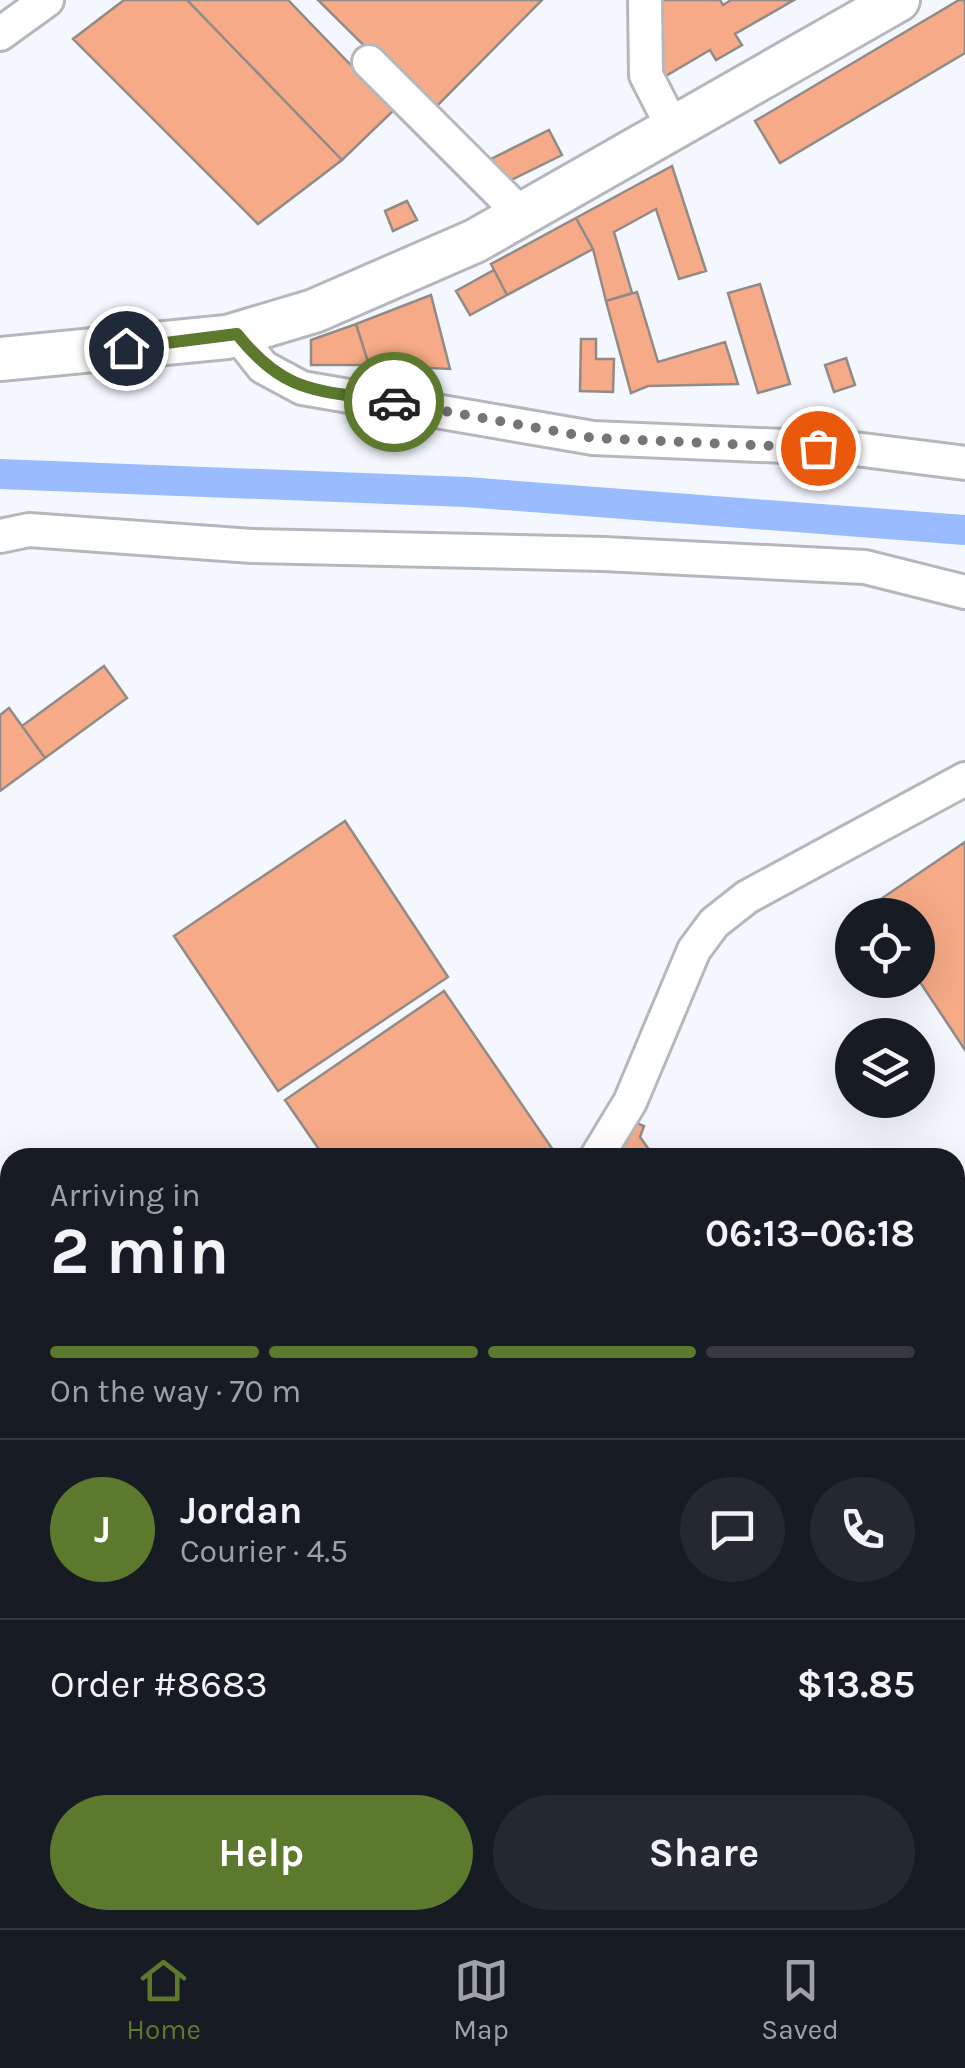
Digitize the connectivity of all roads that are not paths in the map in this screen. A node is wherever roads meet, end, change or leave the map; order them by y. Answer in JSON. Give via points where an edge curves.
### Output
{"nodes":[{"id":1,"x":48,"y":0,"type":"edge"},
{"id":2,"x":645,"y":0,"type":"edge"},
{"id":3,"x":898,"y":0,"type":"edge"},
{"id":4,"x":0,"y":34,"type":"edge"},
{"id":5,"x":369,"y":62,"type":"dead end"},
{"id":6,"x":673,"y":128,"type":"junction"},
{"id":7,"x":521,"y":214,"type":"junction"},
{"id":8,"x":237,"y":334,"type":"junction"},
{"id":9,"x":0,"y":359,"type":"edge"},
{"id":10,"x":965,"y":463,"type":"edge"},
{"id":11,"x":0,"y":536,"type":"edge"},
{"id":12,"x":963,"y":593,"type":"edge"},
{"id":13,"x":965,"y":780,"type":"edge"},
{"id":14,"x":602,"y":1148,"type":"edge"}],
"edges":[{"from":1,"to":4,"type":"lane"},
{"from":2,"to":6,"type":"lane","via":[[646,76]]},
{"from":3,"to":6,"type":"main road"},
{"from":5,"to":7,"type":"lane"},
{"from":6,"to":7,"type":"main road"},
{"from":7,"to":8,"type":"main road","via":[[314,311]]},
{"from":8,"to":9,"type":"main road"},
{"from":8,"to":10,"type":"lane","via":[[263,367],[302,388],[593,438],[855,450]]},
{"from":11,"to":12,"type":"lane","via":[[29,530],[252,546],[865,568]]},
{"from":13,"to":14,"type":"lane","via":[[748,897],[714,923],[694,950],[630,1102]]}]}
